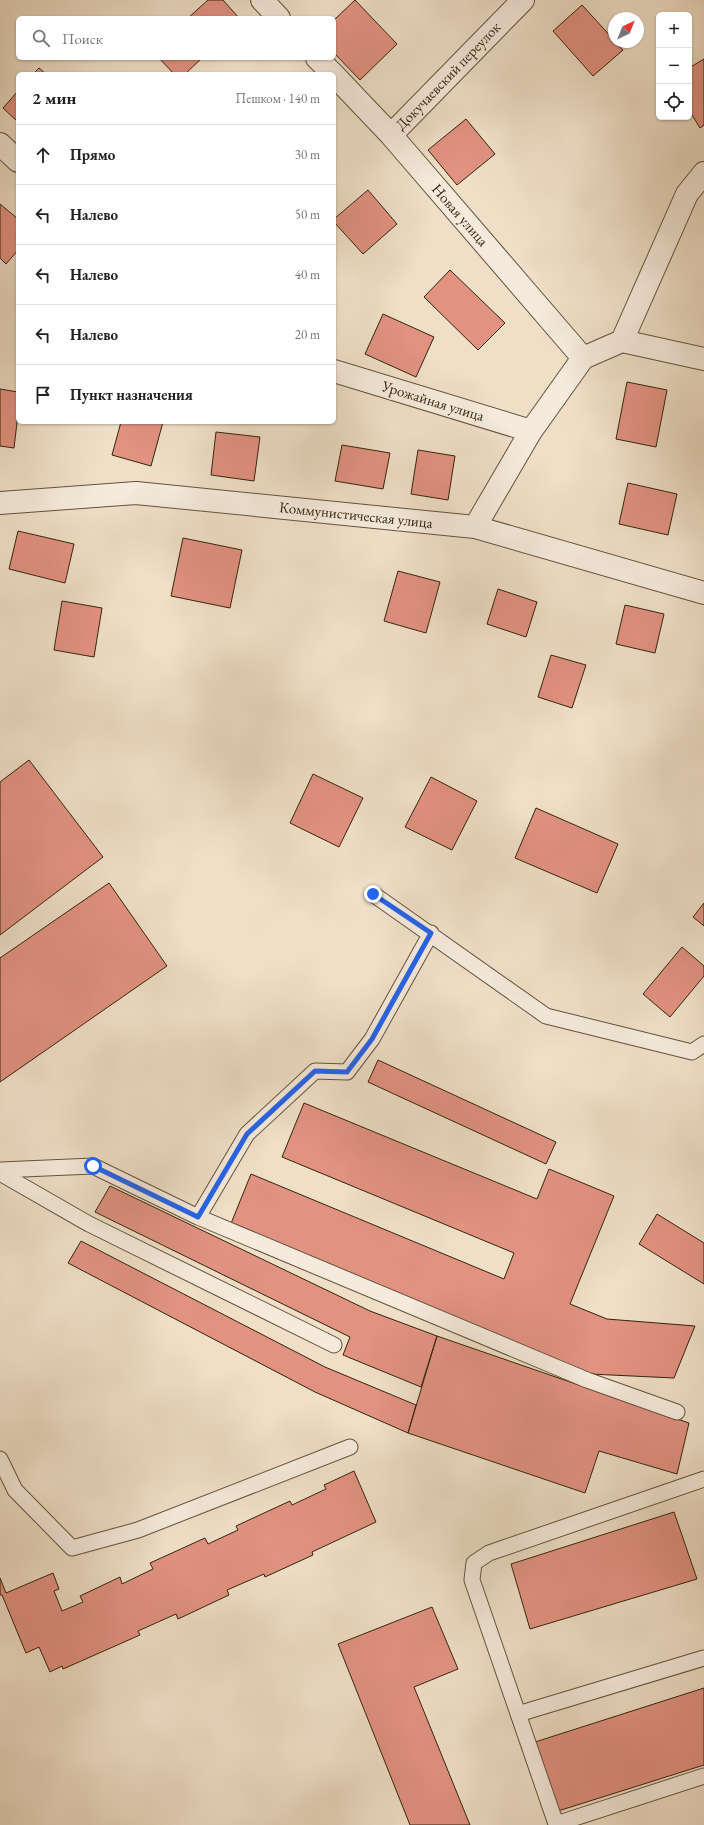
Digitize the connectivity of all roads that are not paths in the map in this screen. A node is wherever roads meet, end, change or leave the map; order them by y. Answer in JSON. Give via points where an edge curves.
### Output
{"nodes":[{"id":1,"x":262,"y":0,"type":"edge"},
{"id":2,"x":523,"y":0,"type":"edge"},
{"id":3,"x":277,"y":16,"type":"edge"},
{"id":4,"x":320,"y":60,"type":"edge"},
{"id":5,"x":330,"y":72,"type":"edge"},
{"id":6,"x":336,"y":78,"type":"edge"},
{"id":7,"x":391,"y":135,"type":"junction"},
{"id":8,"x":0,"y":144,"type":"edge"},
{"id":9,"x":16,"y":159,"type":"edge"},
{"id":10,"x":704,"y":173,"type":"edge"},
{"id":11,"x":622,"y":341,"type":"junction"},
{"id":12,"x":583,"y":358,"type":"junction"},
{"id":13,"x":704,"y":359,"type":"edge"},
{"id":14,"x":336,"y":372,"type":"edge"},
{"id":15,"x":531,"y":431,"type":"junction"},
{"id":16,"x":0,"y":503,"type":"edge"},
{"id":17,"x":475,"y":527,"type":"junction"},
{"id":18,"x":704,"y":593,"type":"edge"},
{"id":19,"x":373,"y":894,"type":"dead end"},
{"id":20,"x":431,"y":933,"type":"junction"},
{"id":21,"x":704,"y":1044,"type":"edge"},
{"id":22,"x":0,"y":1171,"type":"edge"},
{"id":23,"x":198,"y":1217,"type":"junction"},
{"id":24,"x":334,"y":1345,"type":"dead end"},
{"id":25,"x":677,"y":1412,"type":"dead end"},
{"id":26,"x":350,"y":1447,"type":"dead end"},
{"id":27,"x":0,"y":1459,"type":"edge"},
{"id":28,"x":704,"y":1479,"type":"edge"},
{"id":29,"x":704,"y":1658,"type":"edge"},
{"id":30,"x":518,"y":1714,"type":"junction"},
{"id":31,"x":704,"y":1776,"type":"edge"}],
"edges":[{"from":1,"to":3,"type":"street"},
{"from":2,"to":7,"type":"street","name":"Докучаевский переулок"},
{"from":4,"to":5,"type":"street","name":"Новая улица"},
{"from":6,"to":7,"type":"street","name":"Новая улица"},
{"from":7,"to":12,"type":"street","name":"Новая улица"},
{"from":8,"to":9,"type":"street"},
{"from":10,"to":11,"type":"street","via":[[687,194]]},
{"from":11,"to":12,"type":"street"},
{"from":11,"to":13,"type":"street"},
{"from":12,"to":15,"type":"street"},
{"from":14,"to":15,"type":"street","name":"Урожайная улица"},
{"from":15,"to":17,"type":"street"},
{"from":16,"to":17,"type":"street","name":"Коммунистическая улица","via":[[136,493]]},
{"from":17,"to":18,"type":"street","name":"Коммунистическая улица"},
{"from":19,"to":20,"type":"lane"},
{"from":20,"to":21,"type":"lane","via":[[546,1016],[692,1052]]},
{"from":20,"to":23,"type":"lane","via":[[372,1039],[347,1072],[315,1071],[247,1134]]},
{"from":22,"to":23,"type":"lane","via":[[93,1166]]},
{"from":22,"to":24,"type":"lane","via":[[89,1224]]},
{"from":23,"to":25,"type":"lane","via":[[587,1380]]},
{"from":26,"to":27,"type":"lane","via":[[138,1530],[72,1548],[15,1490]]},
{"from":28,"to":30,"type":"lane","via":[[490,1553],[474,1563],[472,1580]]},
{"from":29,"to":30,"type":"lane"},
{"from":30,"to":31,"type":"lane","via":[[556,1824]]}]}
